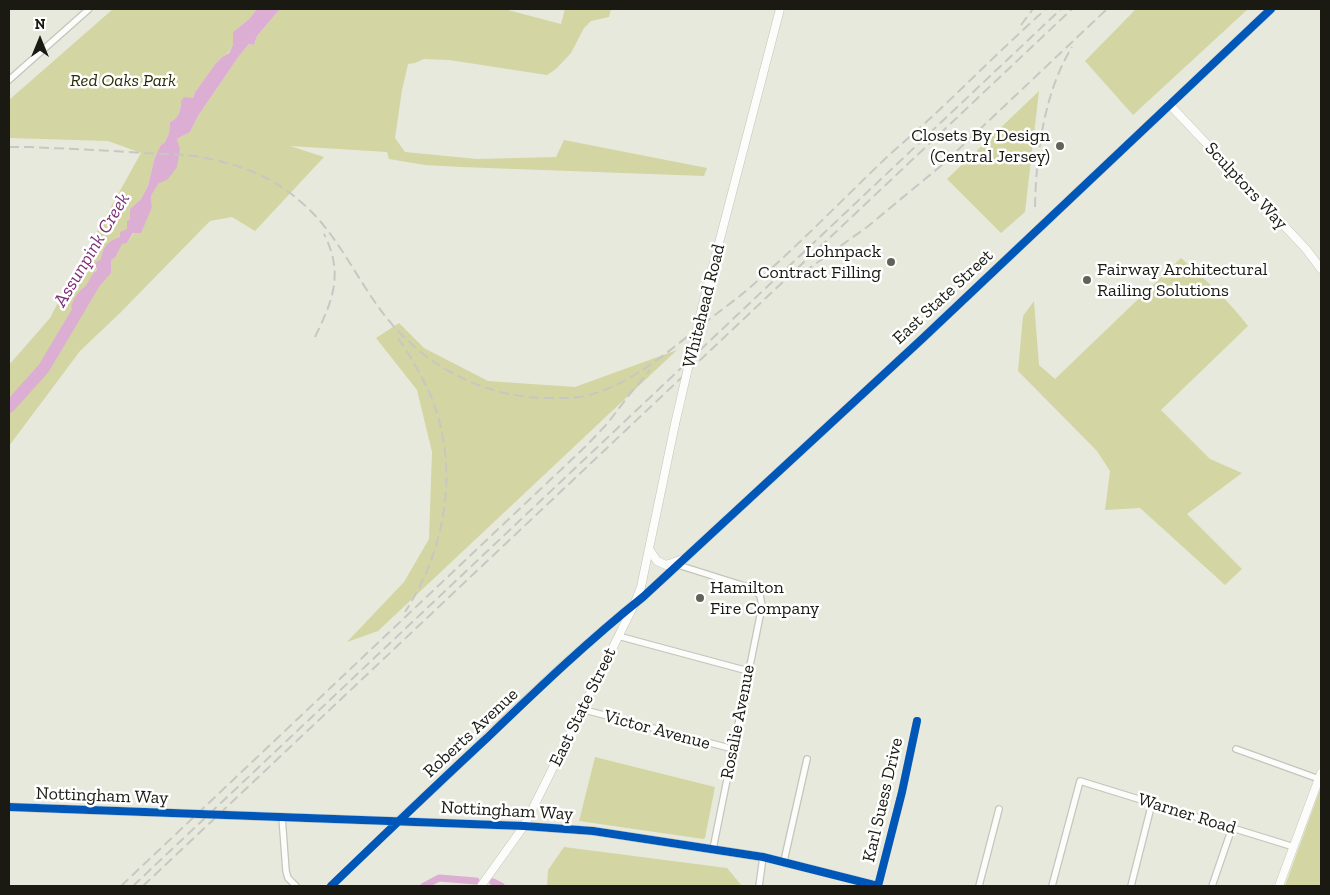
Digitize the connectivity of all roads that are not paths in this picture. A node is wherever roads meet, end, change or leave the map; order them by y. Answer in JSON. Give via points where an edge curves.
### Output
{"nodes":[{"id":1,"x":89,"y":9,"type":"edge"},
{"id":2,"x":780,"y":9,"type":"edge"},
{"id":3,"x":1271,"y":9,"type":"edge"},
{"id":4,"x":9,"y":80,"type":"edge"},
{"id":5,"x":1170,"y":104,"type":"junction"},
{"id":6,"x":1321,"y":269,"type":"edge"},
{"id":7,"x":649,"y":549,"type":"junction"},
{"id":8,"x":684,"y":559,"type":"junction"},
{"id":9,"x":678,"y":565,"type":"junction"},
{"id":10,"x":634,"y":605,"type":"junction"},
{"id":11,"x":618,"y":636,"type":"junction"},
{"id":12,"x":748,"y":670,"type":"junction"},
{"id":13,"x":581,"y":709,"type":"junction"},
{"id":14,"x":917,"y":720,"type":"dead end"},
{"id":15,"x":1236,"y":748,"type":"dead end"},
{"id":16,"x":733,"y":749,"type":"junction"},
{"id":17,"x":807,"y":759,"type":"dead end"},
{"id":18,"x":1320,"y":776,"type":"edge"},
{"id":19,"x":1152,"y":803,"type":"junction"},
{"id":20,"x":9,"y":807,"type":"edge"},
{"id":21,"x":999,"y":809,"type":"dead end"},
{"id":22,"x":282,"y":817,"type":"junction"},
{"id":23,"x":398,"y":821,"type":"junction"},
{"id":24,"x":524,"y":826,"type":"junction"},
{"id":25,"x":1232,"y":828,"type":"junction"},
{"id":26,"x":1294,"y":847,"type":"junction"},
{"id":27,"x":713,"y":849,"type":"junction"},
{"id":28,"x":763,"y":857,"type":"junction"},
{"id":29,"x":784,"y":861,"type":"junction"},
{"id":30,"x":296,"y":886,"type":"edge"},
{"id":31,"x":331,"y":886,"type":"edge"},
{"id":32,"x":481,"y":886,"type":"edge"},
{"id":33,"x":759,"y":886,"type":"edge"},
{"id":34,"x":878,"y":886,"type":"edge"},
{"id":35,"x":979,"y":886,"type":"edge"},
{"id":36,"x":1052,"y":886,"type":"edge"},
{"id":37,"x":1131,"y":886,"type":"edge"},
{"id":38,"x":1212,"y":886,"type":"edge"},
{"id":39,"x":1279,"y":886,"type":"edge"}],
"edges":[{"from":1,"to":4,"type":"street"},
{"from":2,"to":7,"type":"street","name":"Whitehead Road","bridge":true,"via":[[702,308]]},
{"from":3,"to":5,"type":"street","name":"East State Street"},
{"from":5,"to":6,"type":"street","name":"Sculptors Way"},
{"from":5,"to":8,"type":"street","name":"East State Street"},
{"from":7,"to":8,"type":"street","via":[[657,561],[666,565]]},
{"from":7,"to":10,"type":"street","name":"Whitehead Road"},
{"from":8,"to":9,"type":"street","name":"East State Street"},
{"from":9,"to":10,"type":"street","name":"East State Street"},
{"from":9,"to":12,"type":"street","name":"Rosalie Avenue","via":[[751,588],[760,595],[762,606]]},
{"from":10,"to":11,"type":"street","name":"East State Street"},
{"from":10,"to":23,"type":"street","name":"Roberts Avenue"},
{"from":11,"to":12,"type":"street"},
{"from":11,"to":13,"type":"street","name":"East State Street"},
{"from":12,"to":16,"type":"street","name":"Rosalie Avenue"},
{"from":13,"to":16,"type":"street","name":"Victor Avenue"},
{"from":13,"to":24,"type":"street","name":"East State Street"},
{"from":14,"to":34,"type":"street","name":"Karl Suess Drive"},
{"from":15,"to":18,"type":"street"},
{"from":16,"to":27,"type":"street","name":"Rosalie Avenue"},
{"from":17,"to":29,"type":"street"},
{"from":18,"to":26,"type":"street"},
{"from":19,"to":25,"type":"street","name":"Warner Road"},
{"from":19,"to":36,"type":"street","name":"Warner Road","via":[[1080,781]]},
{"from":19,"to":37,"type":"street"},
{"from":20,"to":22,"type":"street","name":"Nottingham Way"},
{"from":21,"to":35,"type":"street"},
{"from":22,"to":23,"type":"street","name":"Nottingham Way"},
{"from":22,"to":30,"type":"street","via":[[286,871]]},
{"from":23,"to":24,"type":"street","name":"Nottingham Way"},
{"from":23,"to":31,"type":"street","name":"Roberts Avenue"},
{"from":24,"to":27,"type":"street","name":"Nottingham Way","via":[[592,831]]},
{"from":24,"to":32,"type":"street","name":"East State Street"},
{"from":25,"to":26,"type":"street","name":"Warner Road"},
{"from":25,"to":38,"type":"street"},
{"from":26,"to":39,"type":"street"},
{"from":27,"to":28,"type":"street","name":"Nottingham Way"},
{"from":28,"to":29,"type":"street","name":"Nottingham Way"},
{"from":28,"to":33,"type":"street"},
{"from":29,"to":34,"type":"street","name":"Nottingham Way"}]}
